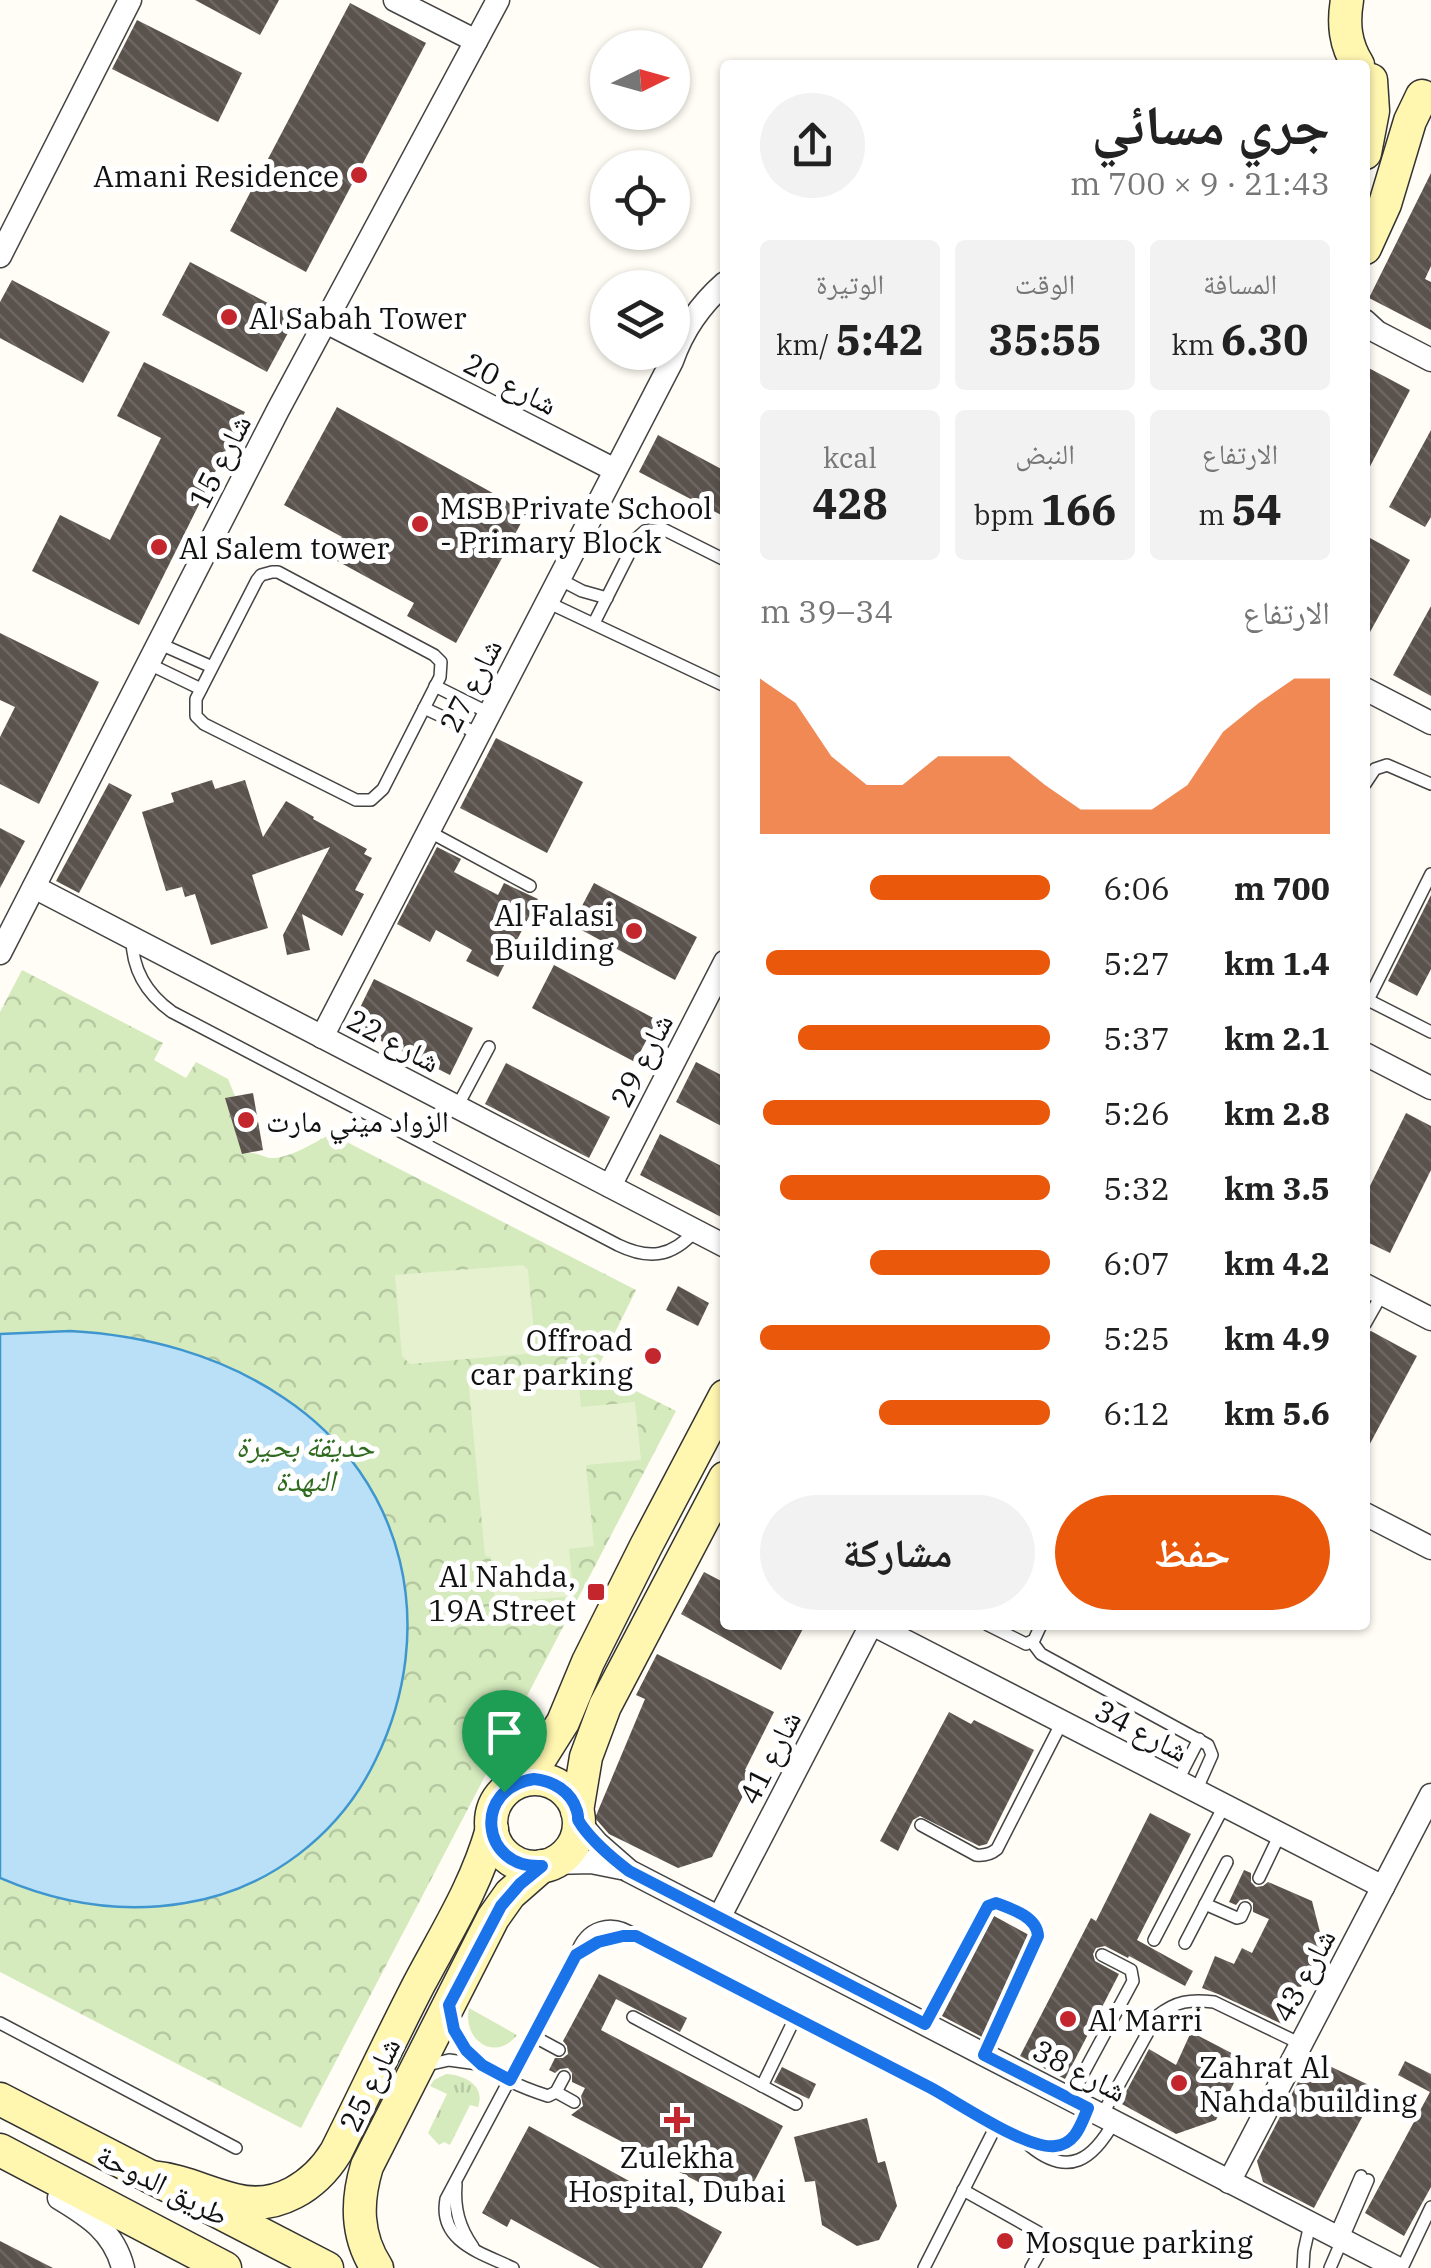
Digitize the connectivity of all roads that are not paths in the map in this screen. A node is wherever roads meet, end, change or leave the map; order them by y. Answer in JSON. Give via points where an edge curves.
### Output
{"nodes":[{"id":1,"x":130,"y":0,"type":"edge"},
{"id":2,"x":396,"y":0,"type":"edge"},
{"id":3,"x":498,"y":0,"type":"edge"},
{"id":4,"x":1347,"y":0,"type":"edge"},
{"id":5,"x":476,"y":41,"type":"junction"},
{"id":6,"x":1357,"y":60,"type":"edge"},
{"id":7,"x":1370,"y":77,"type":"edge"},
{"id":8,"x":1427,"y":95,"type":"edge"},
{"id":9,"x":1370,"y":96,"type":"edge"},
{"id":10,"x":1370,"y":130,"type":"edge"},
{"id":11,"x":1370,"y":238,"type":"edge"},
{"id":12,"x":0,"y":256,"type":"edge"},
{"id":13,"x":720,"y":288,"type":"edge"},
{"id":14,"x":720,"y":307,"type":"edge"},
{"id":15,"x":326,"y":322,"type":"junction"},
{"id":16,"x":690,"y":323,"type":"edge"},
{"id":17,"x":1370,"y":329,"type":"edge"},
{"id":18,"x":690,"y":340,"type":"edge"},
{"id":19,"x":1431,"y":360,"type":"edge"},
{"id":20,"x":668,"y":370,"type":"edge"},
{"id":21,"x":615,"y":470,"type":"junction"},
{"id":22,"x":720,"y":558,"type":"edge"},
{"id":23,"x":559,"y":579,"type":"junction"},
{"id":24,"x":606,"y":598,"type":"junction"},
{"id":25,"x":547,"y":602,"type":"junction"},
{"id":26,"x":594,"y":622,"type":"junction"},
{"id":27,"x":153,"y":653,"type":"junction"},
{"id":28,"x":212,"y":666,"type":"junction"},
{"id":29,"x":720,"y":684,"type":"edge"},
{"id":30,"x":436,"y":686,"type":"junction"},
{"id":31,"x":201,"y":689,"type":"junction"},
{"id":32,"x":1370,"y":692,"type":"edge"},
{"id":33,"x":424,"y":708,"type":"junction"},
{"id":34,"x":1431,"y":723,"type":"edge"},
{"id":35,"x":484,"y":724,"type":"junction"},
{"id":36,"x":1370,"y":776,"type":"edge"},
{"id":37,"x":1431,"y":784,"type":"edge"},
{"id":38,"x":428,"y":830,"type":"junction"},
{"id":39,"x":1431,"y":874,"type":"edge"},
{"id":40,"x":530,"y":886,"type":"dead end"},
{"id":41,"x":34,"y":887,"type":"junction"},
{"id":42,"x":132,"y":938,"type":"junction"},
{"id":43,"x":0,"y":953,"type":"edge"},
{"id":44,"x":720,"y":972,"type":"edge"},
{"id":45,"x":1370,"y":991,"type":"edge"},
{"id":46,"x":1370,"y":1001,"type":"edge"},
{"id":47,"x":1431,"y":1032,"type":"edge"},
{"id":48,"x":322,"y":1037,"type":"junction"},
{"id":49,"x":489,"y":1047,"type":"dead end"},
{"id":50,"x":1370,"y":1057,"type":"edge"},
{"id":51,"x":1431,"y":1088,"type":"edge"},
{"id":52,"x":456,"y":1107,"type":"junction"},
{"id":53,"x":610,"y":1186,"type":"junction"},
{"id":54,"x":695,"y":1231,"type":"junction"},
{"id":55,"x":720,"y":1244,"type":"edge"},
{"id":56,"x":1374,"y":1290,"type":"edge"},
{"id":57,"x":1431,"y":1320,"type":"edge"},
{"id":58,"x":720,"y":1405,"type":"edge"},
{"id":59,"x":720,"y":1488,"type":"edge"},
{"id":60,"x":1370,"y":1517,"type":"edge"},
{"id":61,"x":1431,"y":1548,"type":"edge"},
{"id":62,"x":870,"y":1630,"type":"edge"},
{"id":63,"x":883,"y":1630,"type":"edge"},
{"id":64,"x":998,"y":1630,"type":"edge"},
{"id":65,"x":1038,"y":1630,"type":"edge"},
{"id":66,"x":1032,"y":1642,"type":"junction"},
{"id":67,"x":1062,"y":1722,"type":"junction"},
{"id":68,"x":1198,"y":1739,"type":"junction"},
{"id":69,"x":512,"y":1785,"type":"junction"},
{"id":70,"x":1186,"y":1786,"type":"junction"},
{"id":71,"x":1431,"y":1796,"type":"edge"},
{"id":72,"x":1224,"y":1806,"type":"junction"},
{"id":73,"x":578,"y":1816,"type":"junction"},
{"id":74,"x":922,"y":1825,"type":"dead end"},
{"id":75,"x":492,"y":1829,"type":"junction"},
{"id":76,"x":1280,"y":1834,"type":"junction"},
{"id":77,"x":1227,"y":1862,"type":"dead end"},
{"id":78,"x":547,"y":1864,"type":"junction"},
{"id":79,"x":629,"y":1871,"type":"junction"},
{"id":80,"x":1259,"y":1878,"type":"dead end"},
{"id":81,"x":1383,"y":1888,"type":"junction"},
{"id":82,"x":1206,"y":1904,"type":"junction"},
{"id":83,"x":1245,"y":1908,"type":"dead end"},
{"id":84,"x":720,"y":1916,"type":"junction"},
{"id":85,"x":1154,"y":1940,"type":"dead end"},
{"id":86,"x":1185,"y":1942,"type":"dead end"},
{"id":87,"x":1102,"y":1954,"type":"dead end"},
{"id":88,"x":936,"y":1990,"type":"dead end"},
{"id":89,"x":449,"y":2005,"type":"junction"},
{"id":90,"x":633,"y":2017,"type":"dead end"},
{"id":91,"x":795,"y":2018,"type":"junction"},
{"id":92,"x":0,"y":2023,"type":"edge"},
{"id":93,"x":922,"y":2023,"type":"junction"},
{"id":94,"x":1003,"y":2028,"type":"dead end"},
{"id":95,"x":533,"y":2036,"type":"junction"},
{"id":96,"x":1301,"y":2044,"type":"junction"},
{"id":97,"x":559,"y":2050,"type":"dead end"},
{"id":98,"x":987,"y":2057,"type":"junction"},
{"id":99,"x":482,"y":2065,"type":"junction"},
{"id":100,"x":416,"y":2070,"type":"junction"},
{"id":101,"x":564,"y":2078,"type":"dead end"},
{"id":102,"x":510,"y":2080,"type":"junction"},
{"id":103,"x":762,"y":2086,"type":"junction"},
{"id":104,"x":556,"y":2092,"type":"junction"},
{"id":105,"x":0,"y":2100,"type":"edge"},
{"id":106,"x":574,"y":2102,"type":"dead end"},
{"id":107,"x":796,"y":2104,"type":"dead end"},
{"id":108,"x":1093,"y":2110,"type":"junction"},
{"id":109,"x":997,"y":2124,"type":"junction"},
{"id":110,"x":1024,"y":2139,"type":"junction"},
{"id":111,"x":236,"y":2148,"type":"dead end"},
{"id":112,"x":13,"y":2157,"type":"edge"},
{"id":113,"x":151,"y":2177,"type":"junction"},
{"id":114,"x":1365,"y":2178,"type":"dead end"},
{"id":115,"x":1229,"y":2182,"type":"junction"},
{"id":116,"x":962,"y":2190,"type":"junction"},
{"id":117,"x":1431,"y":2207,"type":"edge"},
{"id":118,"x":1310,"y":2224,"type":"junction"},
{"id":119,"x":1338,"y":2238,"type":"junction"},
{"id":120,"x":122,"y":2268,"type":"edge"},
{"id":121,"x":226,"y":2268,"type":"edge"},
{"id":122,"x":327,"y":2268,"type":"edge"},
{"id":123,"x":376,"y":2268,"type":"edge"},
{"id":124,"x":513,"y":2268,"type":"edge"},
{"id":125,"x":924,"y":2268,"type":"edge"},
{"id":126,"x":1031,"y":2268,"type":"edge"},
{"id":127,"x":1304,"y":2268,"type":"edge"},
{"id":128,"x":1330,"y":2268,"type":"edge"},
{"id":129,"x":1398,"y":2268,"type":"edge"}],
"edges":[{"from":1,"to":12,"type":"street"},
{"from":2,"to":5,"type":"street"},
{"from":3,"to":5,"type":"street","name":"شارع 15"},
{"from":4,"to":6,"type":"street","via":[[1346,38]]},
{"from":5,"to":15,"type":"street","name":"شارع 15"},
{"from":7,"to":8,"type":"street","via":[[1395,94]]},
{"from":8,"to":11,"type":"street","via":[[1410,121]]},
{"from":9,"to":10,"type":"street"},
{"from":13,"to":16,"type":"street","name":"شارع 27"},
{"from":14,"to":18,"type":"street","name":"شارع 27"},
{"from":15,"to":21,"type":"street","name":"شارع 20"},
{"from":15,"to":27,"type":"street","name":"شارع 15"},
{"from":17,"to":19,"type":"street"},
{"from":20,"to":21,"type":"street","name":"شارع 27"},
{"from":21,"to":23,"type":"street","name":"شارع 27"},
{"from":22,"to":24,"type":"lane","via":[[663,529],[644,532]]},
{"from":23,"to":24,"type":"lane"},
{"from":23,"to":25,"type":"street","name":"شارع 27"},
{"from":24,"to":26,"type":"lane"},
{"from":25,"to":26,"type":"lane"},
{"from":25,"to":35,"type":"street","name":"شارع 27"},
{"from":26,"to":29,"type":"lane"},
{"from":27,"to":28,"type":"lane"},
{"from":27,"to":31,"type":"lane"},
{"from":27,"to":41,"type":"street","name":"شارع 15"},
{"from":28,"to":30,"type":"lane","via":[[257,580],[278,572],[438,658]]},
{"from":28,"to":31,"type":"lane"},
{"from":30,"to":33,"type":"lane"},
{"from":30,"to":35,"type":"lane"},
{"from":31,"to":33,"type":"lane","via":[[195,710],[204,724],[363,801],[383,789]]},
{"from":32,"to":34,"type":"street"},
{"from":33,"to":35,"type":"lane"},
{"from":35,"to":38,"type":"street","name":"شارع 27"},
{"from":36,"to":37,"type":"lane","via":[[1387,765]]},
{"from":38,"to":40,"type":"lane"},
{"from":38,"to":48,"type":"street","name":"شارع 27"},
{"from":39,"to":45,"type":"lane"},
{"from":41,"to":42,"type":"street","name":"شارع 22"},
{"from":41,"to":43,"type":"street","name":"شارع 15"},
{"from":42,"to":48,"type":"street","name":"شارع 22"},
{"from":42,"to":54,"type":"lane","via":[[139,976],[172,1012],[618,1245],[662,1253]]},
{"from":44,"to":53,"type":"street","name":"شارع 29"},
{"from":46,"to":47,"type":"lane"},
{"from":48,"to":52,"type":"street","name":"شارع 22"},
{"from":49,"to":52,"type":"lane"},
{"from":50,"to":51,"type":"street"},
{"from":52,"to":53,"type":"street","name":"شارع 22"},
{"from":53,"to":54,"type":"street","name":"شارع 22"},
{"from":54,"to":55,"type":"street","name":"شارع 22"},
{"from":56,"to":57,"type":"street"},
{"from":58,"to":69,"type":"street","via":[[563,1722]]},
{"from":59,"to":73,"type":"street","via":[[605,1706],[586,1757]]},
{"from":60,"to":61,"type":"street"},
{"from":62,"to":84,"type":"street","name":"شارع 41"},
{"from":63,"to":67,"type":"street","name":"شارع 34"},
{"from":64,"to":66,"type":"lane"},
{"from":65,"to":66,"type":"lane"},
{"from":66,"to":68,"type":"lane","via":[[1042,1654]]},
{"from":67,"to":70,"type":"street","name":"شارع 34"},
{"from":67,"to":74,"type":"lane","via":[[993,1852],[976,1856]]},
{"from":68,"to":70,"type":"lane"},
{"from":68,"to":70,"type":"lane","via":[[1212,1755]]},
{"from":69,"to":73,"type":"street","via":[[546,1780],[566,1792]]},
{"from":69,"to":75,"type":"street","via":[[494,1807]]},
{"from":70,"to":72,"type":"street","name":"شارع 34"},
{"from":71,"to":81,"type":"street","name":"شارع 43"},
{"from":72,"to":76,"type":"street","name":"شارع 34"},
{"from":72,"to":85,"type":"lane"},
{"from":73,"to":78,"type":"street","via":[[574,1842]]},
{"from":73,"to":79,"type":"street","name":"شارع 38"},
{"from":75,"to":78,"type":"street","via":[[509,1858]]},
{"from":75,"to":113,"type":"street","name":"شارع 25","via":[[470,1891],[320,2174],[283,2197],[254,2202]]},
{"from":76,"to":80,"type":"lane"},
{"from":76,"to":81,"type":"street","name":"شارع 34"},
{"from":77,"to":82,"type":"lane"},
{"from":78,"to":79,"type":"street","name":"شارع 38","via":[[591,1862]]},
{"from":78,"to":89,"type":"street","name":"شارع 25","via":[[501,1906]]},
{"from":79,"to":84,"type":"street","name":"شارع 38"},
{"from":81,"to":96,"type":"street","name":"شارع 43"},
{"from":82,"to":83,"type":"lane","via":[[1238,1918]]},
{"from":82,"to":86,"type":"lane"},
{"from":84,"to":93,"type":"street","name":"شارع 38"},
{"from":87,"to":108,"type":"lane","via":[[1131,1970],[1133,1981]]},
{"from":88,"to":93,"type":"lane"},
{"from":89,"to":99,"type":"lane","via":[[460,2042]]},
{"from":89,"to":100,"type":"street","name":"شارع 25"},
{"from":90,"to":103,"type":"lane"},
{"from":91,"to":95,"type":"lane","via":[[636,1936],[623,1936],[576,1955]]},
{"from":91,"to":103,"type":"lane"},
{"from":91,"to":109,"type":"lane"},
{"from":92,"to":111,"type":"lane"},
{"from":93,"to":98,"type":"street","name":"شارع 38"},
{"from":93,"to":98,"type":"lane","via":[[986,1908],[1002,1905],[1039,1932]]},
{"from":94,"to":98,"type":"lane"},
{"from":95,"to":97,"type":"lane"},
{"from":95,"to":102,"type":"lane"},
{"from":96,"to":108,"type":"lane","via":[[1214,2002],[1171,2005],[1156,2016]]},
{"from":96,"to":115,"type":"street","name":"شارع 43"},
{"from":98,"to":108,"type":"street","name":"شارع 38"},
{"from":99,"to":100,"type":"lane","via":[[449,2060]]},
{"from":99,"to":102,"type":"lane"},
{"from":100,"to":123,"type":"street","name":"شارع 25","via":[[362,2182],[360,2230]]},
{"from":101,"to":104,"type":"lane"},
{"from":102,"to":104,"type":"lane","via":[[544,2095]]},
{"from":102,"to":124,"type":"lane","via":[[457,2182],[457,2212],[476,2250]]},
{"from":103,"to":107,"type":"lane"},
{"from":104,"to":106,"type":"lane"},
{"from":105,"to":113,"type":"street","name":"طريق الدوحة"},
{"from":108,"to":110,"type":"lane","via":[[1064,2144]]},
{"from":108,"to":110,"type":"lane","via":[[1099,2146],[1070,2162],[1041,2154]]},
{"from":108,"to":115,"type":"street","name":"شارع 38"},
{"from":109,"to":110,"type":"lane"},
{"from":109,"to":116,"type":"lane"},
{"from":112,"to":120,"type":"street","via":[[96,2222]]},
{"from":112,"to":121,"type":"street","name":"طريق الدوحة"},
{"from":113,"to":122,"type":"street","name":"طريق الدوحة"},
{"from":114,"to":119,"type":"lane"},
{"from":115,"to":118,"type":"street","name":"شارع 38"},
{"from":116,"to":125,"type":"lane"},
{"from":116,"to":126,"type":"lane","via":[[1041,2236],[1043,2249]]},
{"from":117,"to":129,"type":"lane"},
{"from":118,"to":119,"type":"street","name":"شارع 38"},
{"from":118,"to":127,"type":"lane"},
{"from":119,"to":128,"type":"lane"},
{"from":119,"to":129,"type":"street","name":"شارع 38"}]}
